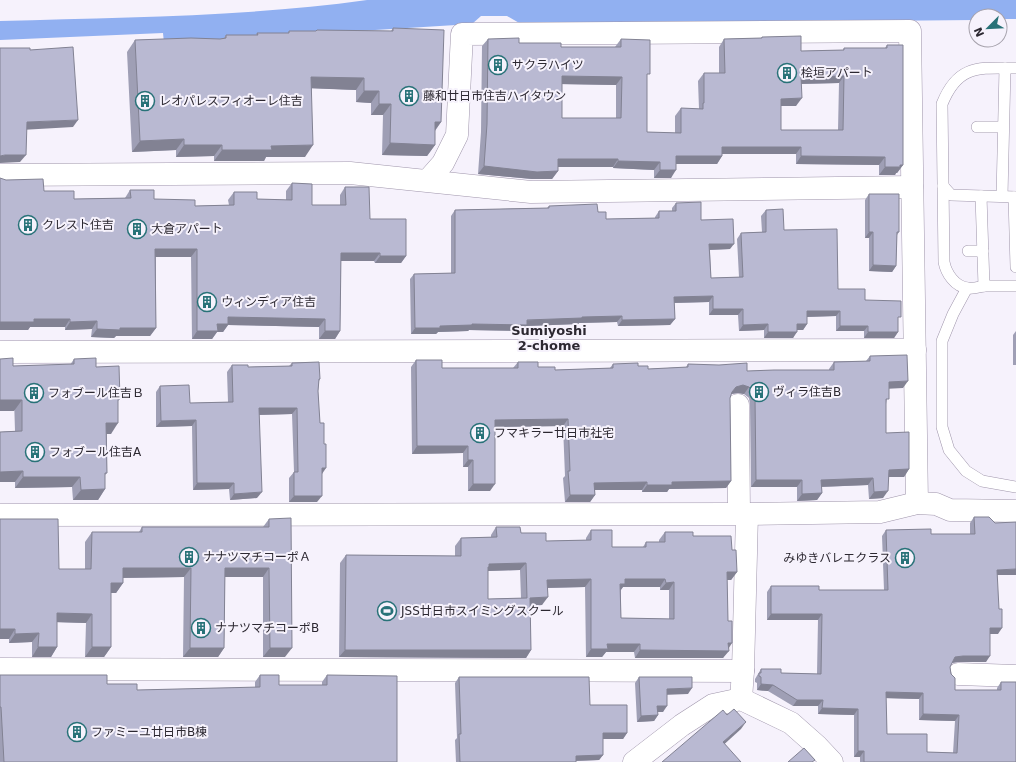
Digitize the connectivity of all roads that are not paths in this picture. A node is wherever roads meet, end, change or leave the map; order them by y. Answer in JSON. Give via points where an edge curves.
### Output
{"nodes":[{"id":1,"x":1010,"y":68,"type":"edge"},
{"id":2,"x":1003,"y":126,"type":"junction"},
{"id":3,"x":977,"y":127,"type":"dead end"},
{"id":4,"x":0,"y":175,"type":"edge"},
{"id":5,"x":428,"y":180,"type":"junction"},
{"id":6,"x":943,"y":186,"type":"junction"},
{"id":7,"x":912,"y":187,"type":"junction"},
{"id":8,"x":981,"y":196,"type":"junction"},
{"id":9,"x":1002,"y":196,"type":"junction"},
{"id":10,"x":1015,"y":197,"type":"edge"},
{"id":11,"x":983,"y":251,"type":"junction"},
{"id":12,"x":968,"y":252,"type":"dead end"},
{"id":13,"x":1016,"y":267,"type":"edge"},
{"id":14,"x":984,"y":286,"type":"junction"},
{"id":15,"x":1016,"y":286,"type":"edge"},
{"id":16,"x":967,"y":288,"type":"junction"},
{"id":17,"x":915,"y":350,"type":"junction"},
{"id":18,"x":0,"y":352,"type":"edge"},
{"id":19,"x":738,"y":405,"type":"dead end"},
{"id":20,"x":1016,"y":487,"type":"edge"},
{"id":21,"x":917,"y":502,"type":"junction"},
{"id":22,"x":1016,"y":511,"type":"edge"},
{"id":23,"x":743,"y":514,"type":"junction"},
{"id":24,"x":0,"y":515,"type":"edge"},
{"id":25,"x":0,"y":669,"type":"edge"},
{"id":26,"x":743,"y":671,"type":"junction"},
{"id":27,"x":958,"y":674,"type":"dead end"},
{"id":28,"x":1016,"y":676,"type":"edge"},
{"id":29,"x":741,"y":699,"type":"junction"},
{"id":30,"x":634,"y":762,"type":"edge"},
{"id":31,"x":832,"y":762,"type":"edge"}],
"edges":[{"from":1,"to":2,"type":"lane"},
{"from":1,"to":6,"type":"lane","via":[[981,68],[970,71],[952,84],[946,94],[942,104]]},
{"from":2,"to":3,"type":"lane"},
{"from":2,"to":9,"type":"lane"},
{"from":4,"to":5,"type":"street","via":[[350,173]]},
{"from":5,"to":7,"type":"street","via":[[531,192]]},
{"from":5,"to":7,"type":"street","via":[[443,163],[457,135],[462,34],[910,31]]},
{"from":6,"to":8,"type":"lane","via":[[951,195]]},
{"from":6,"to":16,"type":"lane","via":[[945,269],[953,281]]},
{"from":7,"to":17,"type":"street"},
{"from":8,"to":9,"type":"lane"},
{"from":8,"to":11,"type":"lane"},
{"from":9,"to":10,"type":"lane"},
{"from":10,"to":13,"type":"lane"},
{"from":11,"to":12,"type":"lane"},
{"from":11,"to":14,"type":"lane"},
{"from":14,"to":15,"type":"lane"},
{"from":14,"to":16,"type":"lane"},
{"from":16,"to":20,"type":"lane","via":[[942,341],[942,427],[949,450],[966,471],[982,481]]},
{"from":17,"to":18,"type":"street"},
{"from":17,"to":21,"type":"street"},
{"from":19,"to":23,"type":"street"},
{"from":21,"to":22,"type":"street","via":[[936,504],[950,510]]},
{"from":21,"to":23,"type":"street","via":[[880,512]]},
{"from":23,"to":24,"type":"street"},
{"from":23,"to":26,"type":"street"},
{"from":25,"to":26,"type":"street"},
{"from":26,"to":29,"type":"street"},
{"from":27,"to":28,"type":"street"},
{"from":29,"to":30,"type":"street","via":[[713,705]]},
{"from":29,"to":31,"type":"street","via":[[791,723]]}]}
